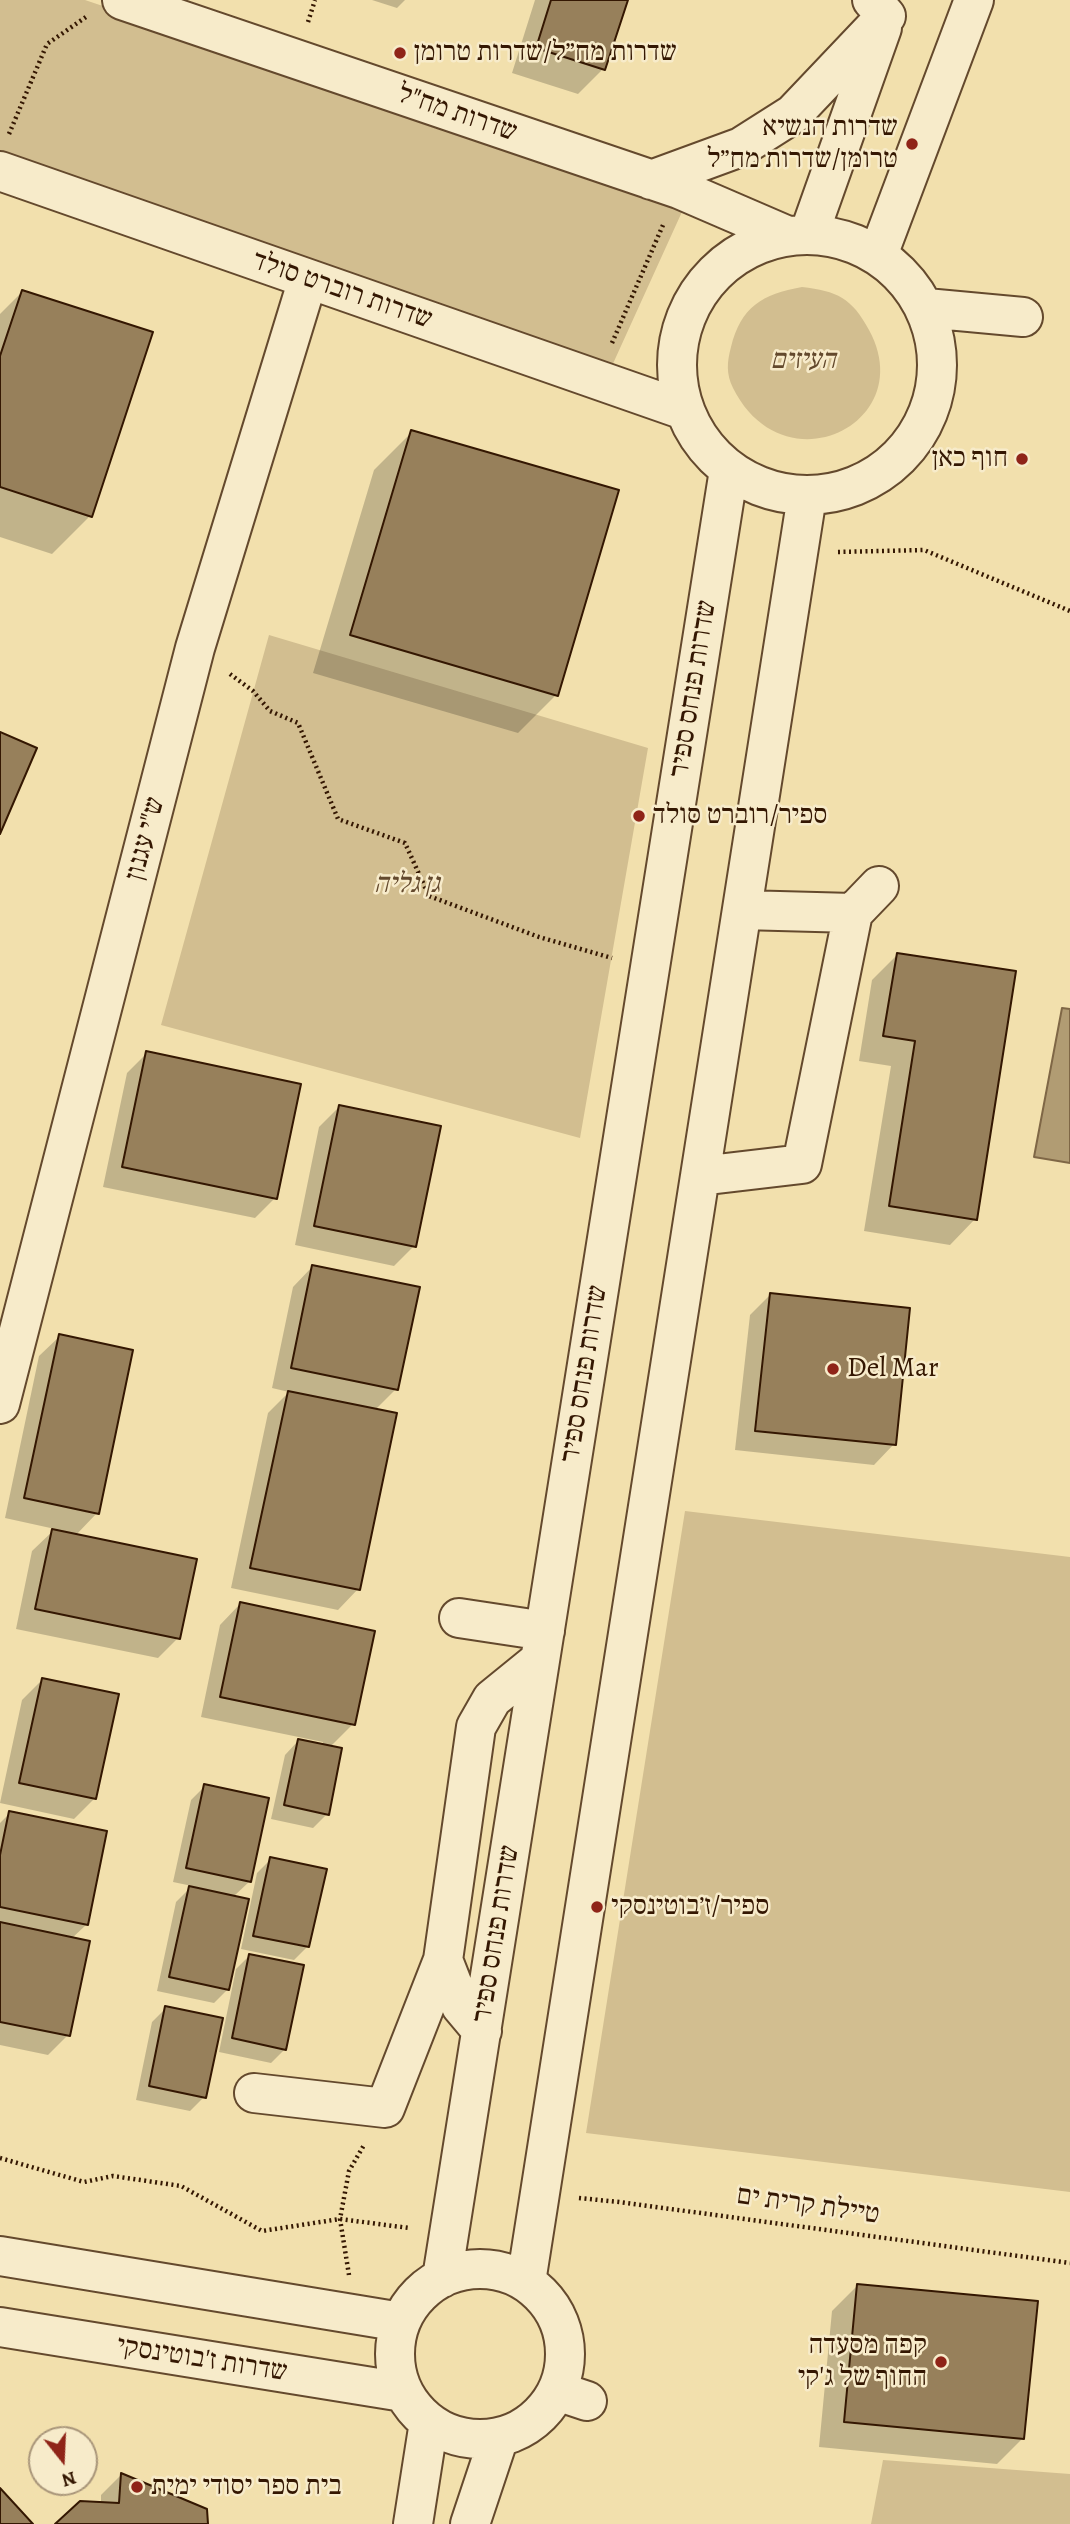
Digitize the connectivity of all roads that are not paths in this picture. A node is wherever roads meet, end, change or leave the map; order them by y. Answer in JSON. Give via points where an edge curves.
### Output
{"nodes":[{"id":1,"x":974,"y":0,"type":"edge"},
{"id":2,"x":884,"y":5,"type":"edge"},
{"id":3,"x":106,"y":7,"type":"edge"},
{"id":4,"x":2,"y":158,"type":"edge"},
{"id":5,"x":665,"y":185,"type":"junction"},
{"id":6,"x":798,"y":235,"type":"junction"},
{"id":7,"x":878,"y":255,"type":"junction"},
{"id":8,"x":308,"y":279,"type":"junction"},
{"id":9,"x":926,"y":308,"type":"junction"},
{"id":10,"x":1023,"y":317,"type":"dead end"},
{"id":11,"x":684,"y":410,"type":"junction"},
{"id":12,"x":729,"y":470,"type":"junction"},
{"id":13,"x":807,"y":496,"type":"junction"},
{"id":14,"x":879,"y":886,"type":"dead end"},
{"id":15,"x":743,"y":910,"type":"junction"},
{"id":16,"x":853,"y":913,"type":"junction"},
{"id":17,"x":700,"y":1176,"type":"junction"},
{"id":18,"x":0,"y":1404,"type":"edge"},
{"id":19,"x":459,"y":1618,"type":"dead end"},
{"id":20,"x":542,"y":1646,"type":"junction"},
{"id":21,"x":443,"y":1959,"type":"junction"},
{"id":22,"x":482,"y":2031,"type":"junction"},
{"id":23,"x":254,"y":2094,"type":"dead end"},
{"id":24,"x":0,"y":2256,"type":"edge"},
{"id":25,"x":442,"y":2278,"type":"junction"},
{"id":26,"x":526,"y":2282,"type":"junction"},
{"id":27,"x":401,"y":2322,"type":"junction"},
{"id":28,"x":0,"y":2327,"type":"edge"},
{"id":29,"x":404,"y":2392,"type":"junction"},
{"id":30,"x":429,"y":2422,"type":"junction"},
{"id":31,"x":499,"y":2437,"type":"junction"},
{"id":32,"x":410,"y":2520,"type":"edge"},
{"id":33,"x":470,"y":2524,"type":"edge"}],
"edges":[{"from":1,"to":7,"type":"street"},
{"from":2,"to":5,"type":"street","via":[[793,114],[741,147]]},
{"from":2,"to":6,"type":"street"},
{"from":3,"to":5,"type":"street","name":"שדרות מח\"ל"},
{"from":4,"to":8,"type":"street","name":"שדרות רוברט סולד"},
{"from":5,"to":6,"type":"street","name":"שדרות מח\"ל"},
{"from":6,"to":7,"type":"street","via":[[845,240]]},
{"from":6,"to":11,"type":"street","via":[[751,247],[719,268],[695,298],[680,334],[677,360]]},
{"from":7,"to":9,"type":"street","via":[[906,278]]},
{"from":8,"to":11,"type":"street","name":"שדרות רוברט סולד"},
{"from":8,"to":18,"type":"street","name":"ש\"י עגנון","via":[[195,648]]},
{"from":9,"to":10,"type":"street"},
{"from":9,"to":13,"type":"street","via":[[937,344],[937,382],[927,418],[907,450],[878,474],[845,491]]},
{"from":11,"to":12,"type":"street","via":[[702,443]]},
{"from":12,"to":13,"type":"street","via":[[766,489]]},
{"from":12,"to":20,"type":"street","name":"שדרות פנחס ספיר"},
{"from":13,"to":15,"type":"street"},
{"from":14,"to":16,"type":"street"},
{"from":15,"to":16,"type":"street"},
{"from":15,"to":17,"type":"street"},
{"from":16,"to":17,"type":"street","via":[[802,1164]]},
{"from":17,"to":26,"type":"street"},
{"from":19,"to":20,"type":"street"},
{"from":20,"to":21,"type":"street","via":[[492,1699],[476,1727]]},
{"from":20,"to":22,"type":"street","name":"שדרות פנחס ספיר"},
{"from":21,"to":22,"type":"street","via":[[461,2006]]},
{"from":21,"to":23,"type":"street","via":[[386,2108]]},
{"from":22,"to":25,"type":"street","name":"שדרות פנחס ספיר"},
{"from":24,"to":27,"type":"street"},
{"from":25,"to":26,"type":"street","via":[[470,2269],[499,2271]]},
{"from":25,"to":27,"type":"street","via":[[411,2304]]},
{"from":26,"to":31,"type":"street","via":[[545,2297],[559,2318],[572,2396],[523,2428]]},
{"from":27,"to":29,"type":"street","via":[[395,2345],[396,2369]]},
{"from":28,"to":29,"type":"street","name":"שדרות ז'בוטינסקי"},
{"from":29,"to":30,"type":"street"},
{"from":30,"to":31,"type":"street","via":[[474,2440]]},
{"from":30,"to":32,"type":"street"},
{"from":31,"to":33,"type":"street"}]}
